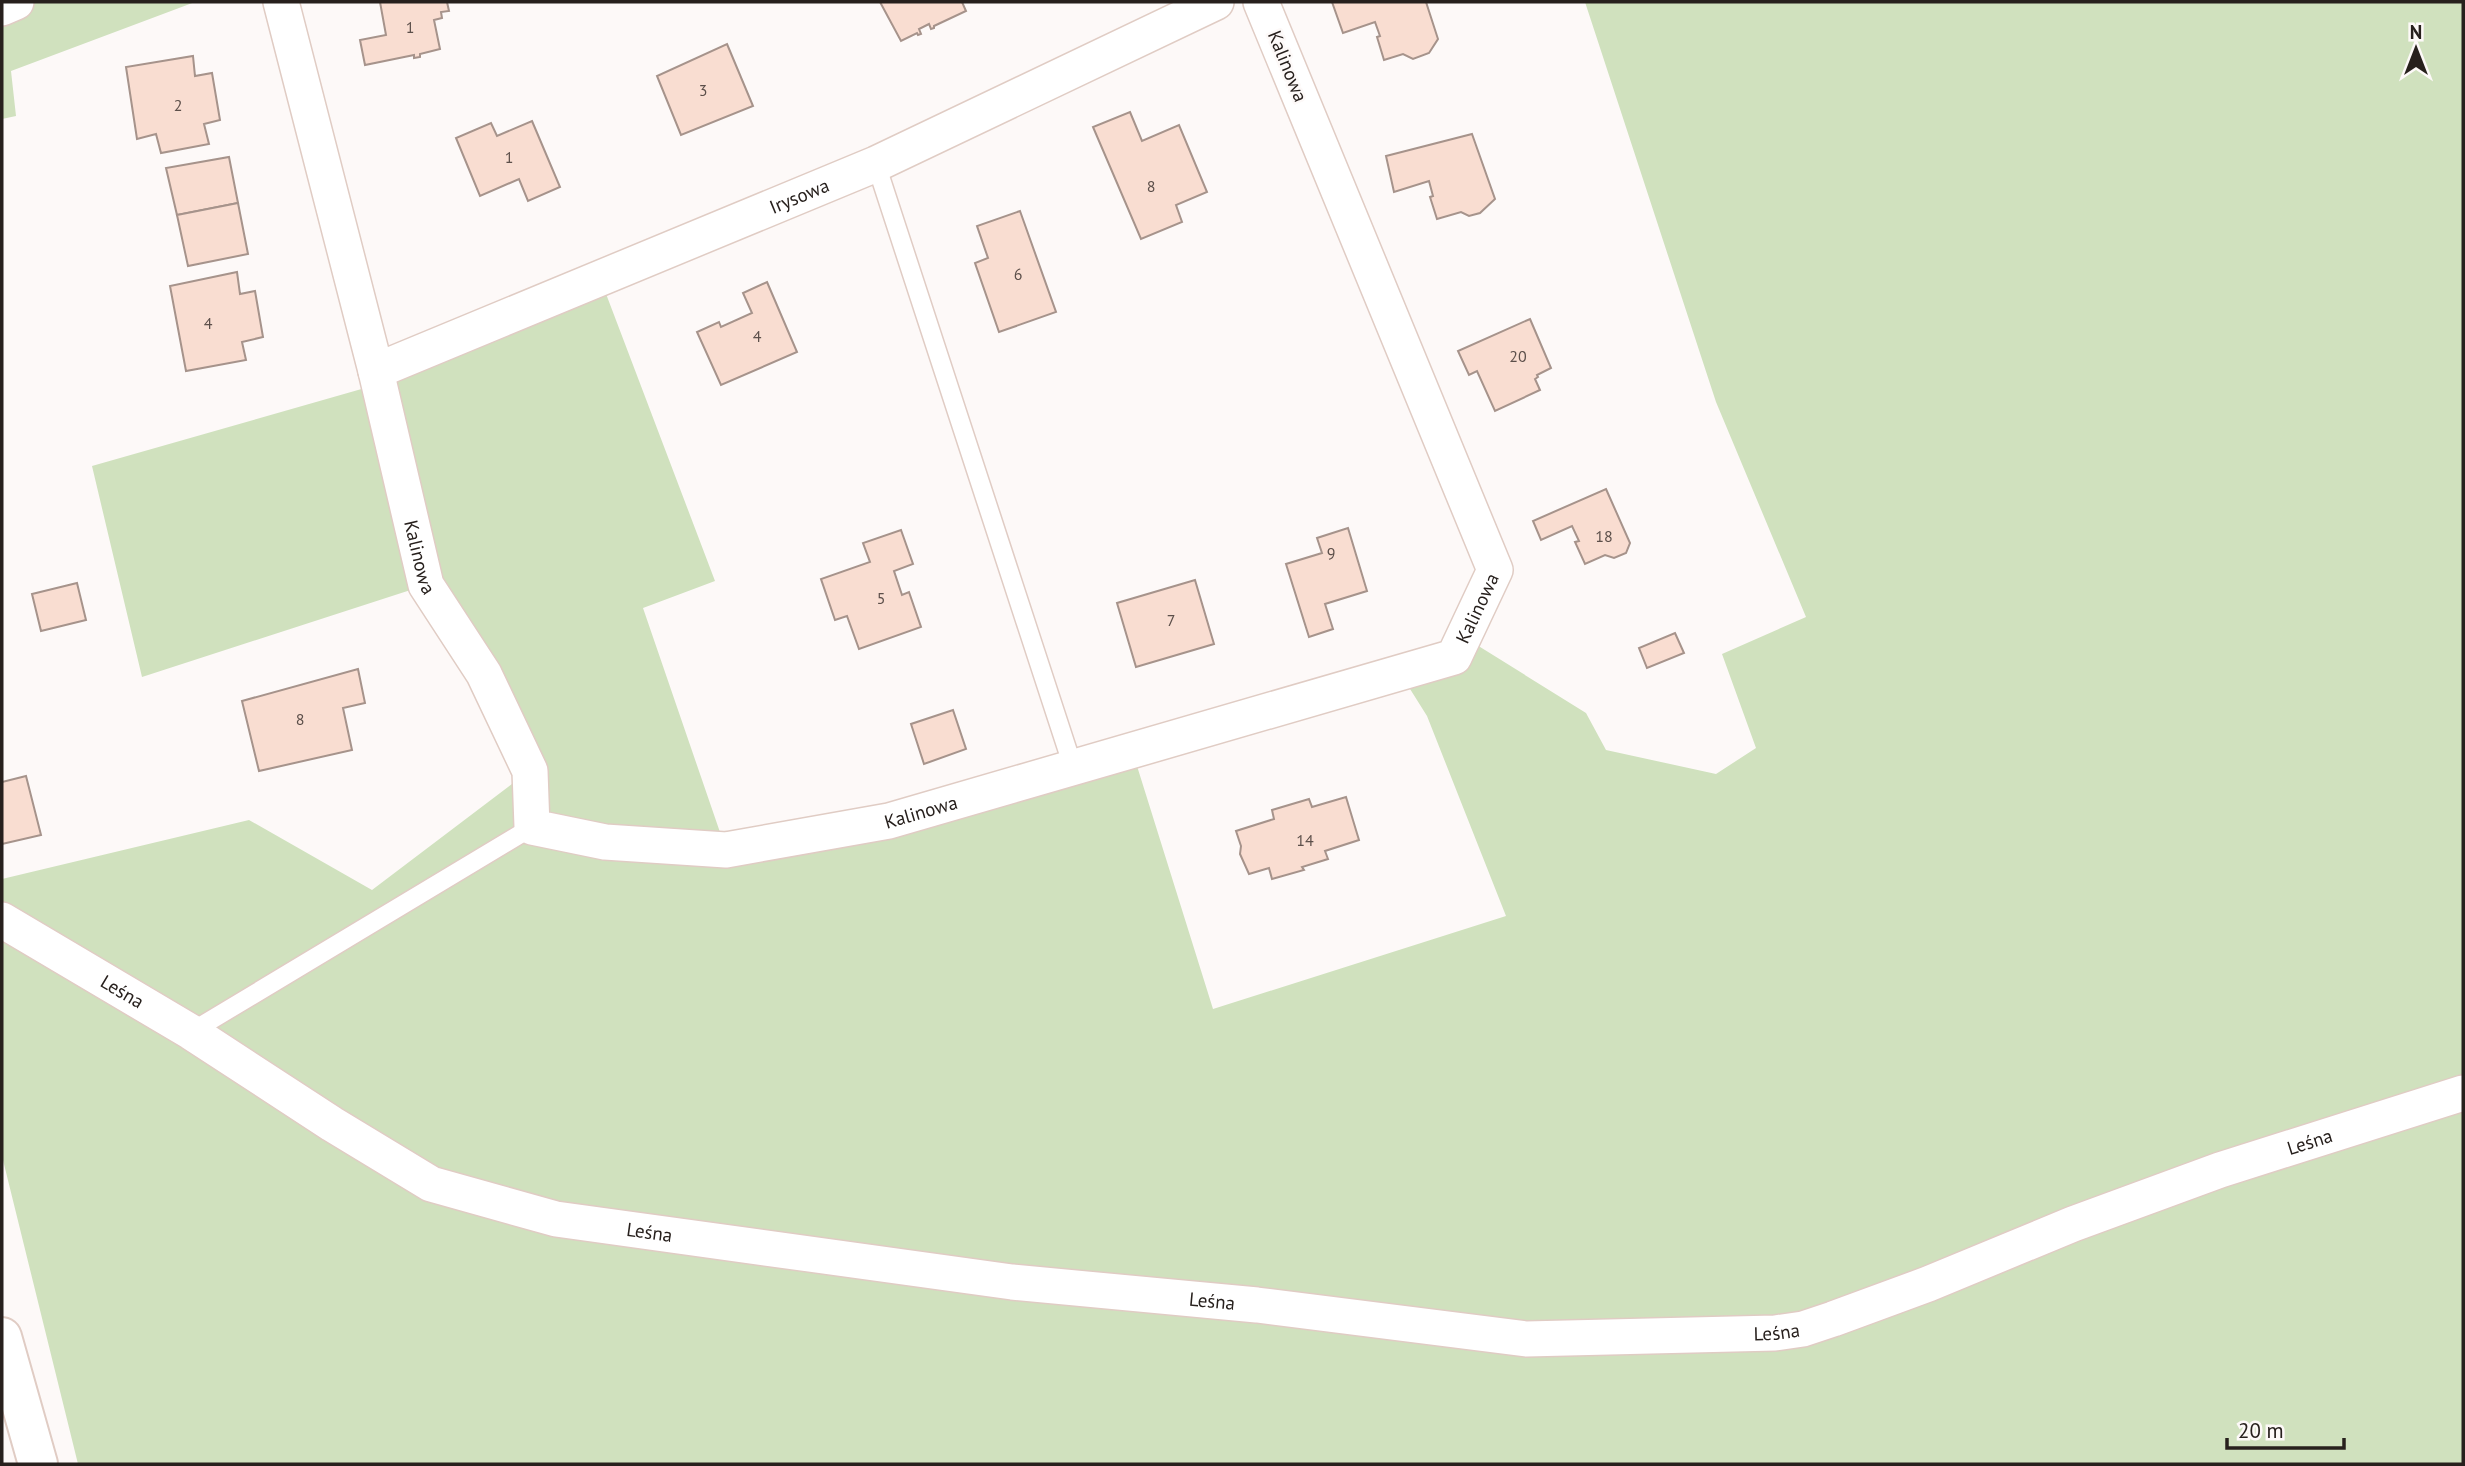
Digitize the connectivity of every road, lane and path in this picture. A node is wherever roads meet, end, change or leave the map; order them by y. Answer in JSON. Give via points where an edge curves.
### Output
{"nodes":[{"id":1,"x":16,"y":2,"type":"edge"},
{"id":2,"x":281,"y":2,"type":"edge"},
{"id":3,"x":1216,"y":2,"type":"edge"},
{"id":4,"x":1261,"y":2,"type":"edge"},
{"id":5,"x":2,"y":8,"type":"edge"},
{"id":6,"x":876,"y":164,"type":"junction"},
{"id":7,"x":376,"y":371,"type":"junction"},
{"id":8,"x":1073,"y":767,"type":"junction"},
{"id":9,"x":532,"y":827,"type":"junction"},
{"id":10,"x":2,"y":920,"type":"edge"},
{"id":11,"x":191,"y":1032,"type":"junction"},
{"id":12,"x":2463,"y":1093,"type":"edge"},
{"id":13,"x":2,"y":1337,"type":"edge"},
{"id":14,"x":38,"y":1464,"type":"edge"}],
"edges":[{"from":1,"to":5,"type":"street"},
{"from":2,"to":7,"type":"street","name":"Kalinowa"},
{"from":3,"to":6,"type":"street","name":"Irysowa"},
{"from":4,"to":8,"type":"street","name":"Kalinowa","via":[[1495,570],[1454,657]]},
{"from":6,"to":7,"type":"street","name":"Irysowa"},
{"from":6,"to":8,"type":"lane"},
{"from":7,"to":9,"type":"street","name":"Kalinowa","via":[[426,585],[484,674],[530,771]]},
{"from":8,"to":9,"type":"street","name":"Kalinowa","via":[[889,821],[726,850],[605,842]]},
{"from":9,"to":11,"type":"lane"},
{"from":10,"to":11,"type":"street","name":"Leśna"},
{"from":11,"to":12,"type":"street","name":"Leśna","via":[[431,1184],[556,1219],[1012,1282],[1257,1305],[1526,1339],[1804,1329],[2220,1170]]},
{"from":13,"to":14,"type":"street"}]}
